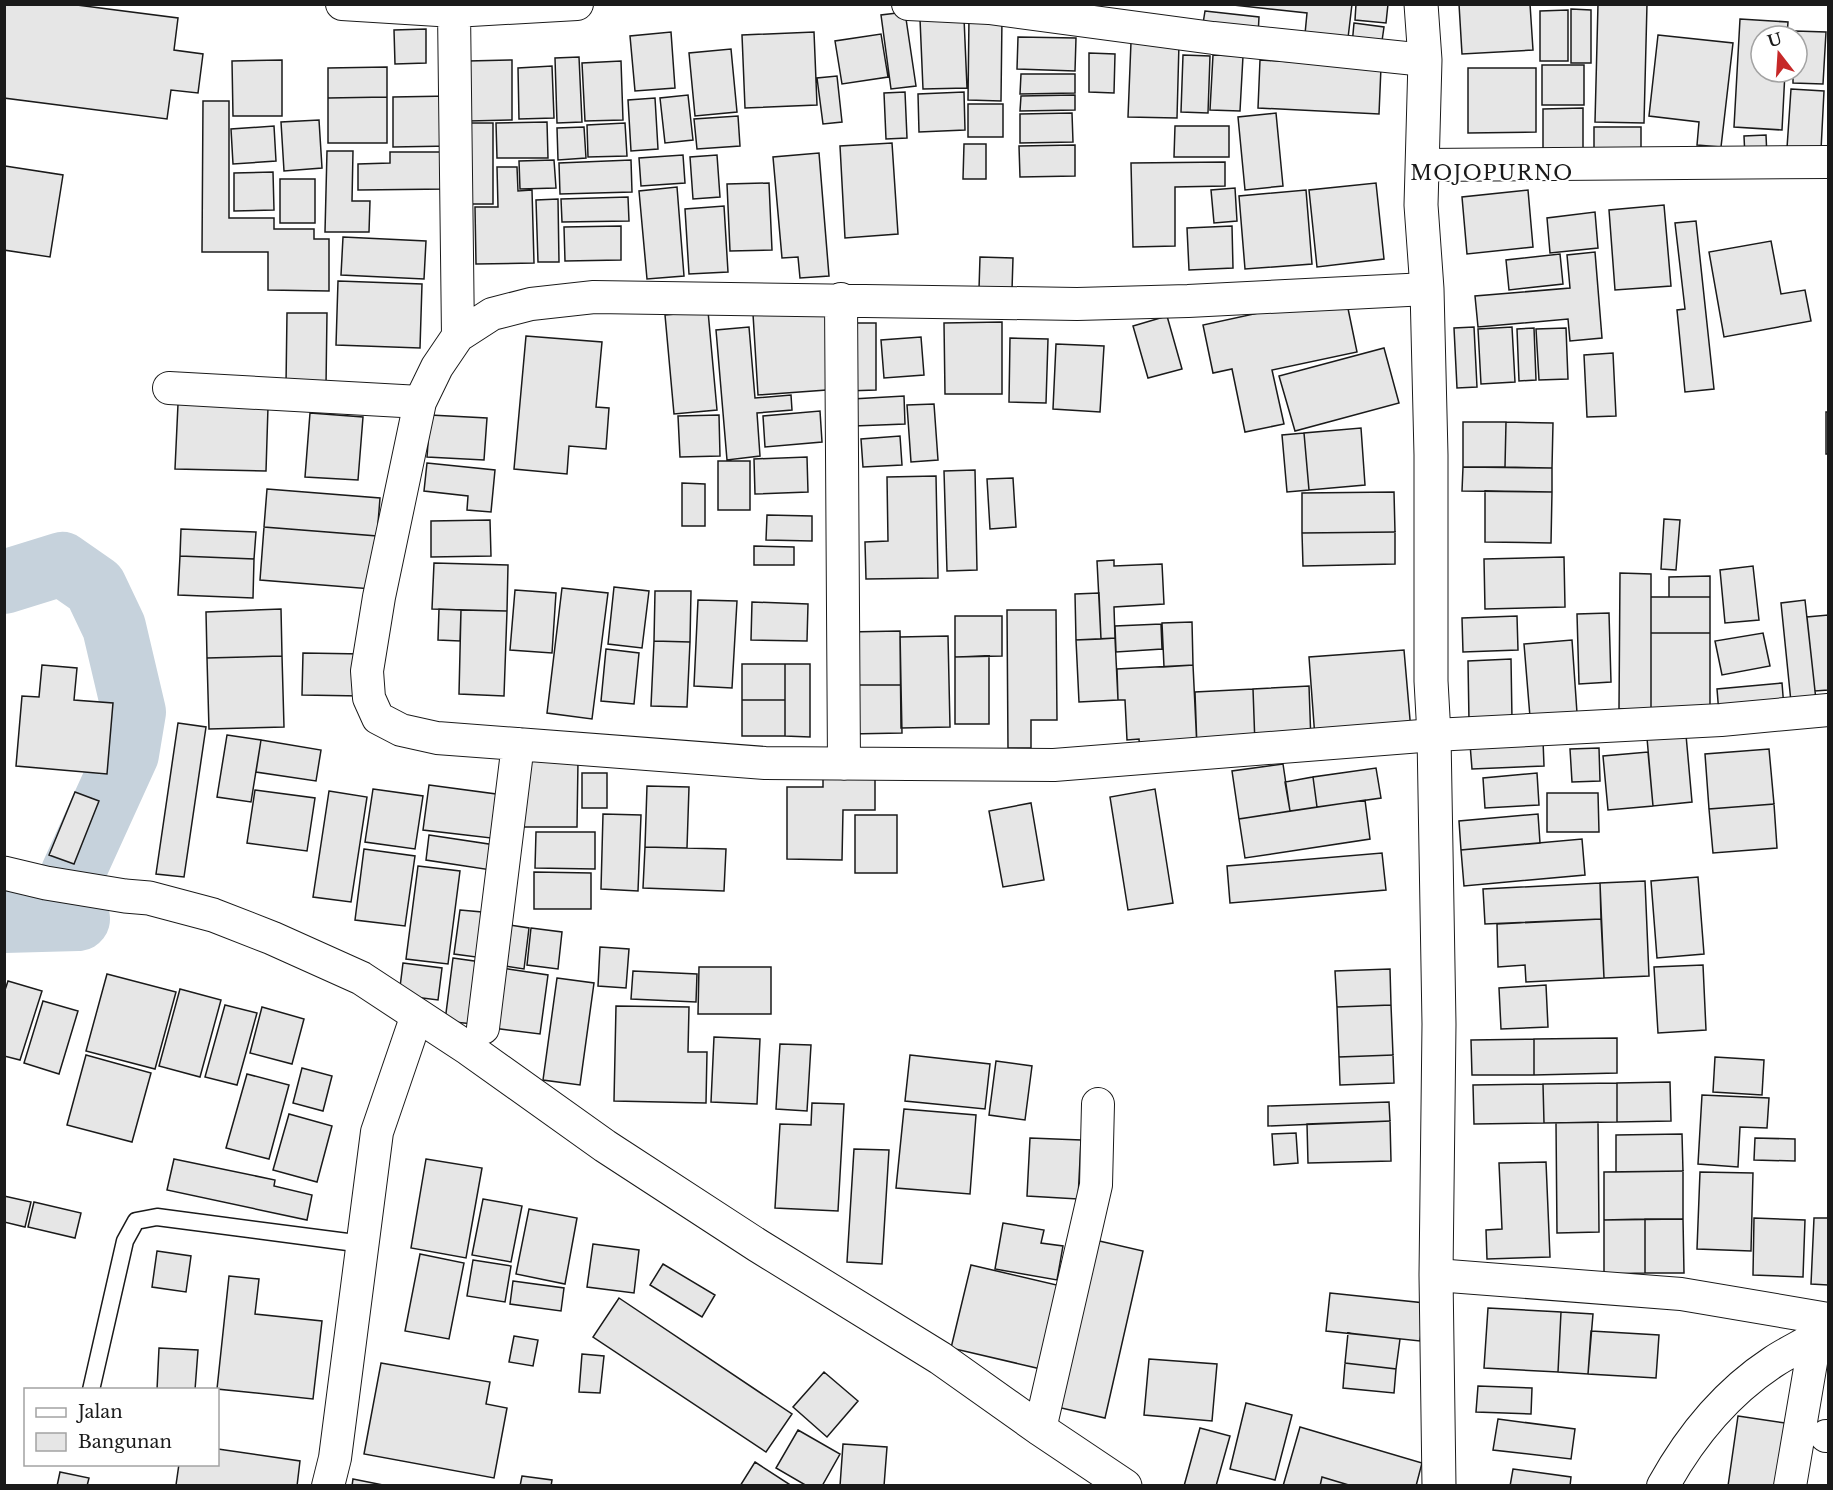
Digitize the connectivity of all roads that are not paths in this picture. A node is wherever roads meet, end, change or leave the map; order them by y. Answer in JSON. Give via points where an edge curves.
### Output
{"nodes":[{"id":1,"x":342,"y":4,"type":"edge"},
{"id":2,"x":577,"y":4,"type":"edge"},
{"id":3,"x":908,"y":4,"type":"edge"},
{"id":4,"x":1421,"y":4,"type":"edge"},
{"id":5,"x":454,"y":11,"type":"junction"},
{"id":6,"x":1425,"y":60,"type":"junction"},
{"id":7,"x":1828,"y":162,"type":"edge"},
{"id":8,"x":1423,"y":165,"type":"junction"},
{"id":9,"x":1426,"y":289,"type":"junction"},
{"id":10,"x":841,"y":299,"type":"junction"},
{"id":11,"x":458,"y":336,"type":"junction"},
{"id":12,"x":169,"y":388,"type":"dead end"},
{"id":13,"x":420,"y":402,"type":"junction"},
{"id":14,"x":1828,"y":710,"type":"edge"},
{"id":15,"x":1434,"y":735,"type":"junction"},
{"id":16,"x":518,"y":744,"type":"junction"},
{"id":17,"x":844,"y":764,"type":"junction"},
{"id":18,"x":4,"y":873,"type":"edge"},
{"id":19,"x":417,"y":1015,"type":"junction"},
{"id":20,"x":483,"y":1028,"type":"dead end"},
{"id":21,"x":1098,"y":1104,"type":"dead end"},
{"id":22,"x":363,"y":1244,"type":"junction"},
{"id":23,"x":1436,"y":1275,"type":"junction"},
{"id":24,"x":1824,"y":1329,"type":"edge"},
{"id":25,"x":91,"y":1388,"type":"edge"},
{"id":26,"x":1040,"y":1429,"type":"junction"},
{"id":27,"x":328,"y":1485,"type":"edge"},
{"id":28,"x":1125,"y":1485,"type":"edge"},
{"id":29,"x":1439,"y":1485,"type":"edge"},
{"id":30,"x":1663,"y":1485,"type":"edge"},
{"id":31,"x":1790,"y":1485,"type":"edge"}],
"edges":[{"from":1,"to":5,"type":"street"},
{"from":2,"to":5,"type":"street"},
{"from":3,"to":6,"type":"street","via":[[989,8],[1213,38]]},
{"from":4,"to":6,"type":"street"},
{"from":5,"to":11,"type":"street"},
{"from":6,"to":8,"type":"street"},
{"from":7,"to":8,"type":"street"},
{"from":8,"to":9,"type":"street"},
{"from":9,"to":10,"type":"street","via":[[1088,303]]},
{"from":9,"to":15,"type":"street"},
{"from":10,"to":11,"type":"street","via":[[594,297],[531,304],[492,314]]},
{"from":10,"to":17,"type":"street"},
{"from":11,"to":13,"type":"street","via":[[436,367]]},
{"from":12,"to":13,"type":"street"},
{"from":13,"to":16,"type":"street","via":[[377,607],[367,671],[369,698],[378,718],[401,730],[437,738]]},
{"from":14,"to":15,"type":"street"},
{"from":15,"to":17,"type":"street","via":[[1054,765]]},
{"from":15,"to":23,"type":"street","via":[[1439,1024]]},
{"from":16,"to":17,"type":"street","via":[[765,763]]},
{"from":16,"to":20,"type":"street"},
{"from":18,"to":19,"type":"street","via":[[149,898],[213,915],[361,978]]},
{"from":19,"to":22,"type":"street","via":[[377,1132]]},
{"from":19,"to":26,"type":"street","via":[[605,1146],[940,1358]]},
{"from":21,"to":26,"type":"street","via":[[1096,1185]]},
{"from":22,"to":25,"type":"lane","via":[[157,1217],[136,1221],[125,1241]]},
{"from":22,"to":27,"type":"street","via":[[335,1458]]},
{"from":23,"to":24,"type":"street","via":[[1681,1294]]},
{"from":23,"to":29,"type":"street"},
{"from":24,"to":30,"type":"street","via":[[1741,1385],[1705,1422]]},
{"from":24,"to":31,"type":"street"},
{"from":26,"to":28,"type":"street"}]}
